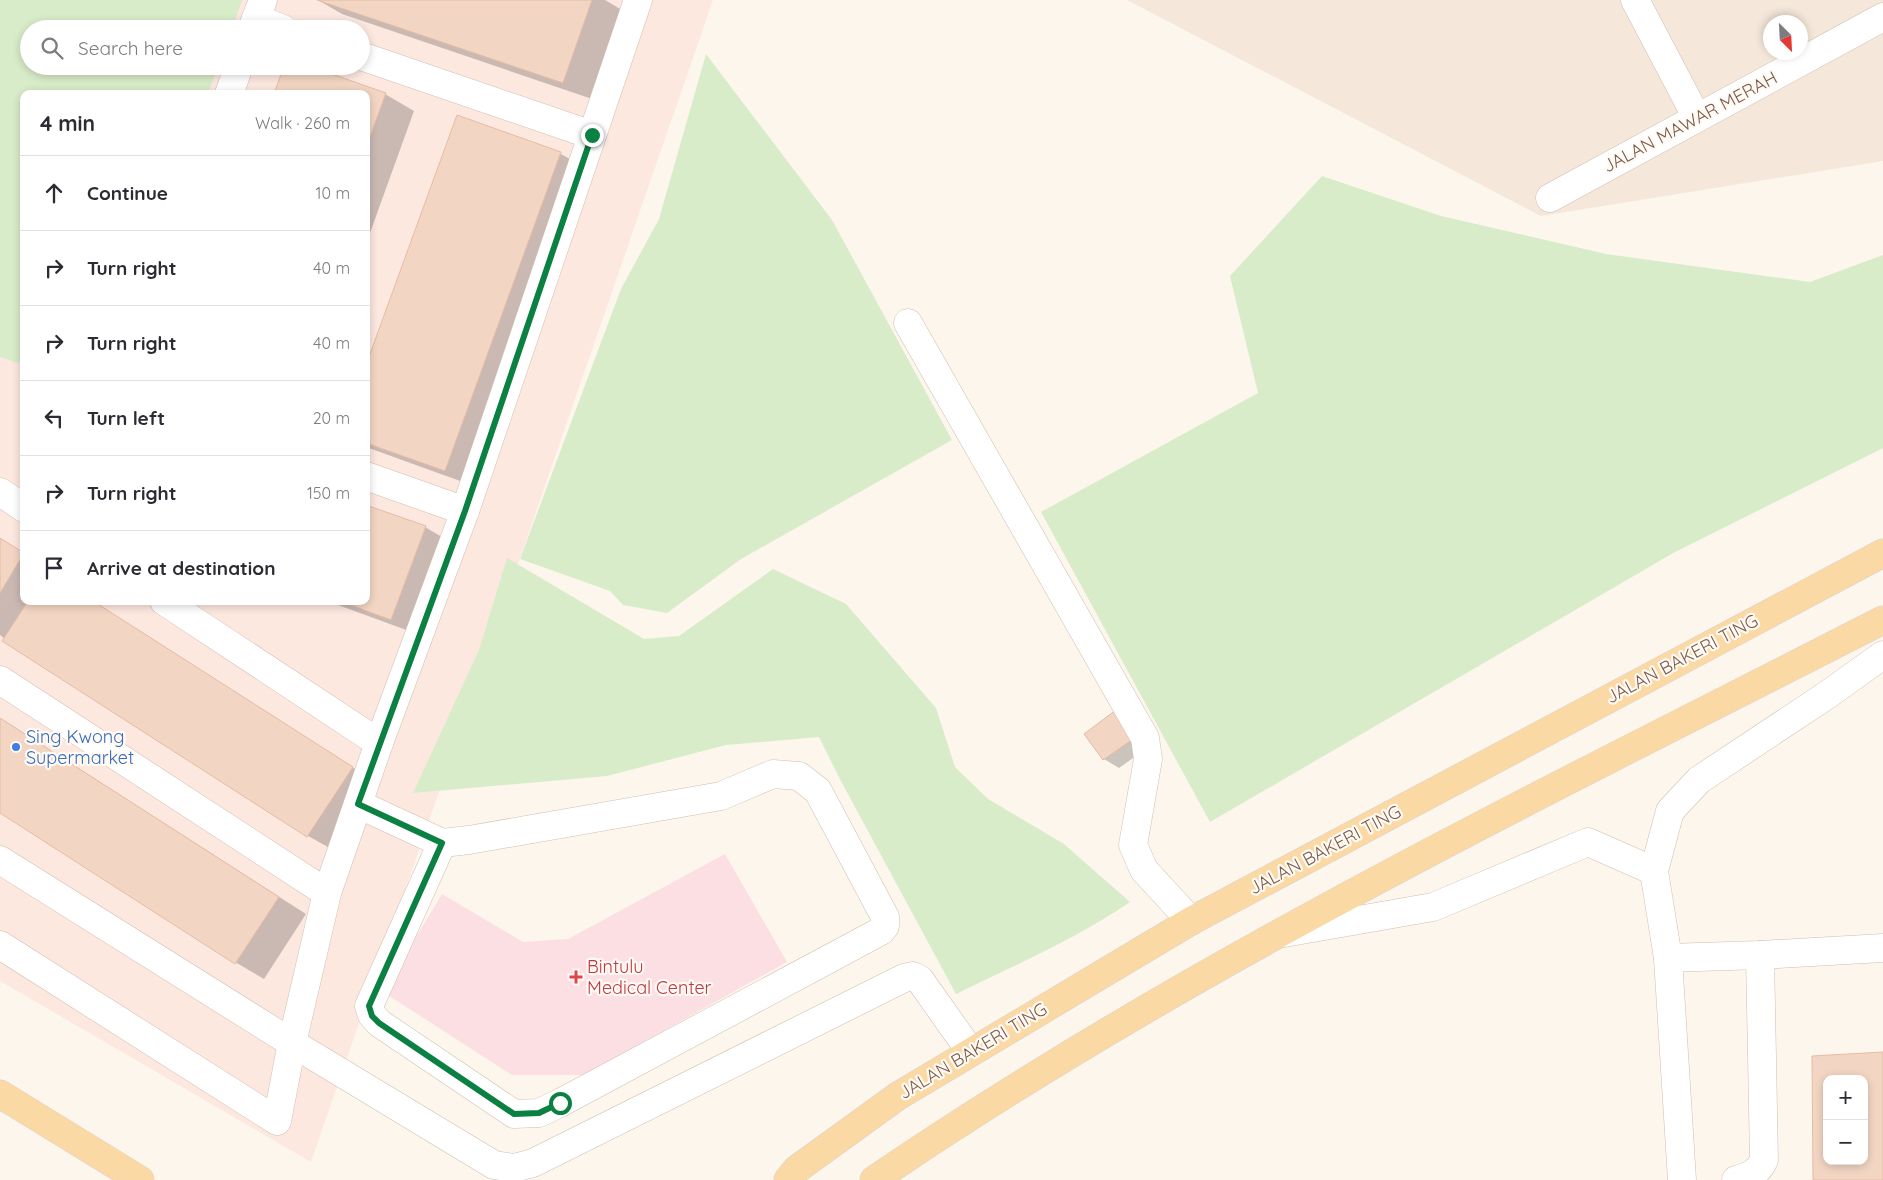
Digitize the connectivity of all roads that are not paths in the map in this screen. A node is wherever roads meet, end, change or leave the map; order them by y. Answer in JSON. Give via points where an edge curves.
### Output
{"nodes":[{"id":1,"x":638,"y":0,"type":"edge"},
{"id":2,"x":1635,"y":0,"type":"edge"},
{"id":3,"x":1878,"y":12,"type":"edge"},
{"id":4,"x":370,"y":59,"type":"edge"},
{"id":5,"x":236,"y":75,"type":"edge"},
{"id":6,"x":230,"y":90,"type":"edge"},
{"id":7,"x":1697,"y":118,"type":"junction"},
{"id":8,"x":592,"y":135,"type":"junction"},
{"id":9,"x":1550,"y":198,"type":"dead end"},
{"id":10,"x":908,"y":323,"type":"dead end"},
{"id":11,"x":370,"y":477,"type":"edge"},
{"id":12,"x":0,"y":492,"type":"edge"},
{"id":13,"x":20,"y":505,"type":"edge"},
{"id":14,"x":465,"y":511,"type":"junction"},
{"id":15,"x":1883,"y":553,"type":"edge"},
{"id":16,"x":170,"y":605,"type":"edge"},
{"id":17,"x":1883,"y":620,"type":"edge"},
{"id":18,"x":1883,"y":655,"type":"edge"},
{"id":19,"x":0,"y":680,"type":"edge"},
{"id":20,"x":379,"y":743,"type":"junction"},
{"id":21,"x":358,"y":804,"type":"junction"},
{"id":22,"x":438,"y":853,"type":"junction"},
{"id":23,"x":1654,"y":871,"type":"junction"},
{"id":24,"x":4,"y":872,"type":"edge"},
{"id":25,"x":327,"y":893,"type":"junction"},
{"id":26,"x":1191,"y":921,"type":"junction"},
{"id":27,"x":1276,"y":934,"type":"junction"},
{"id":28,"x":0,"y":945,"type":"edge"},
{"id":29,"x":1883,"y":948,"type":"edge"},
{"id":30,"x":1760,"y":955,"type":"junction"},
{"id":31,"x":1668,"y":958,"type":"junction"},
{"id":32,"x":292,"y":1043,"type":"junction"},
{"id":33,"x":971,"y":1052,"type":"junction"},
{"id":34,"x":0,"y":1094,"type":"edge"},
{"id":35,"x":789,"y":1176,"type":"edge"},
{"id":36,"x":140,"y":1180,"type":"edge"},
{"id":37,"x":874,"y":1180,"type":"edge"},
{"id":38,"x":1682,"y":1180,"type":"edge"},
{"id":39,"x":1736,"y":1180,"type":"edge"}],
"edges":[{"from":1,"to":8,"type":"street"},
{"from":2,"to":7,"type":"street"},
{"from":3,"to":7,"type":"street","name":"JALAN MAWAR MERAH"},
{"from":4,"to":8,"type":"street"},
{"from":5,"to":6,"type":"street"},
{"from":7,"to":9,"type":"street","name":"JALAN MAWAR MERAH"},
{"from":8,"to":14,"type":"street"},
{"from":10,"to":26,"type":"street","via":[[1145,738],[1148,758],[1133,846],[1144,870]]},
{"from":11,"to":14,"type":"street"},
{"from":12,"to":13,"type":"street"},
{"from":14,"to":20,"type":"street"},
{"from":15,"to":26,"type":"main road","name":"JALAN BAKERI TING"},
{"from":16,"to":20,"type":"street"},
{"from":17,"to":27,"type":"main road","via":[[1444,844]]},
{"from":18,"to":23,"type":"street","via":[[1699,780],[1670,811]]},
{"from":19,"to":25,"type":"street"},
{"from":20,"to":21,"type":"street"},
{"from":21,"to":22,"type":"street"},
{"from":21,"to":25,"type":"street"},
{"from":22,"to":22,"type":"street","via":[[469,840],[721,796],[773,774],[799,776],[818,791],[885,917],[885,926],[560,1103],[539,1113],[514,1114],[379,1023],[369,1006]]},
{"from":23,"to":27,"type":"street","via":[[1588,842],[1433,906]]},
{"from":23,"to":31,"type":"street"},
{"from":24,"to":32,"type":"street"},
{"from":25,"to":32,"type":"street"},
{"from":26,"to":33,"type":"main road","name":"JALAN BAKERI TING"},
{"from":27,"to":37,"type":"main road","via":[[1102,1035],[938,1136]]},
{"from":28,"to":32,"type":"street","via":[[276,1121]]},
{"from":29,"to":30,"type":"street"},
{"from":30,"to":31,"type":"street"},
{"from":30,"to":39,"type":"street","via":[[1764,1160],[1759,1171]]},
{"from":31,"to":38,"type":"street"},
{"from":32,"to":33,"type":"street","via":[[494,1165],[514,1168],[533,1163],[904,978],[913,976],[920,980]]},
{"from":33,"to":35,"type":"main road","name":"JALAN BAKERI TING","via":[[898,1096]]},
{"from":34,"to":36,"type":"main road"}]}
